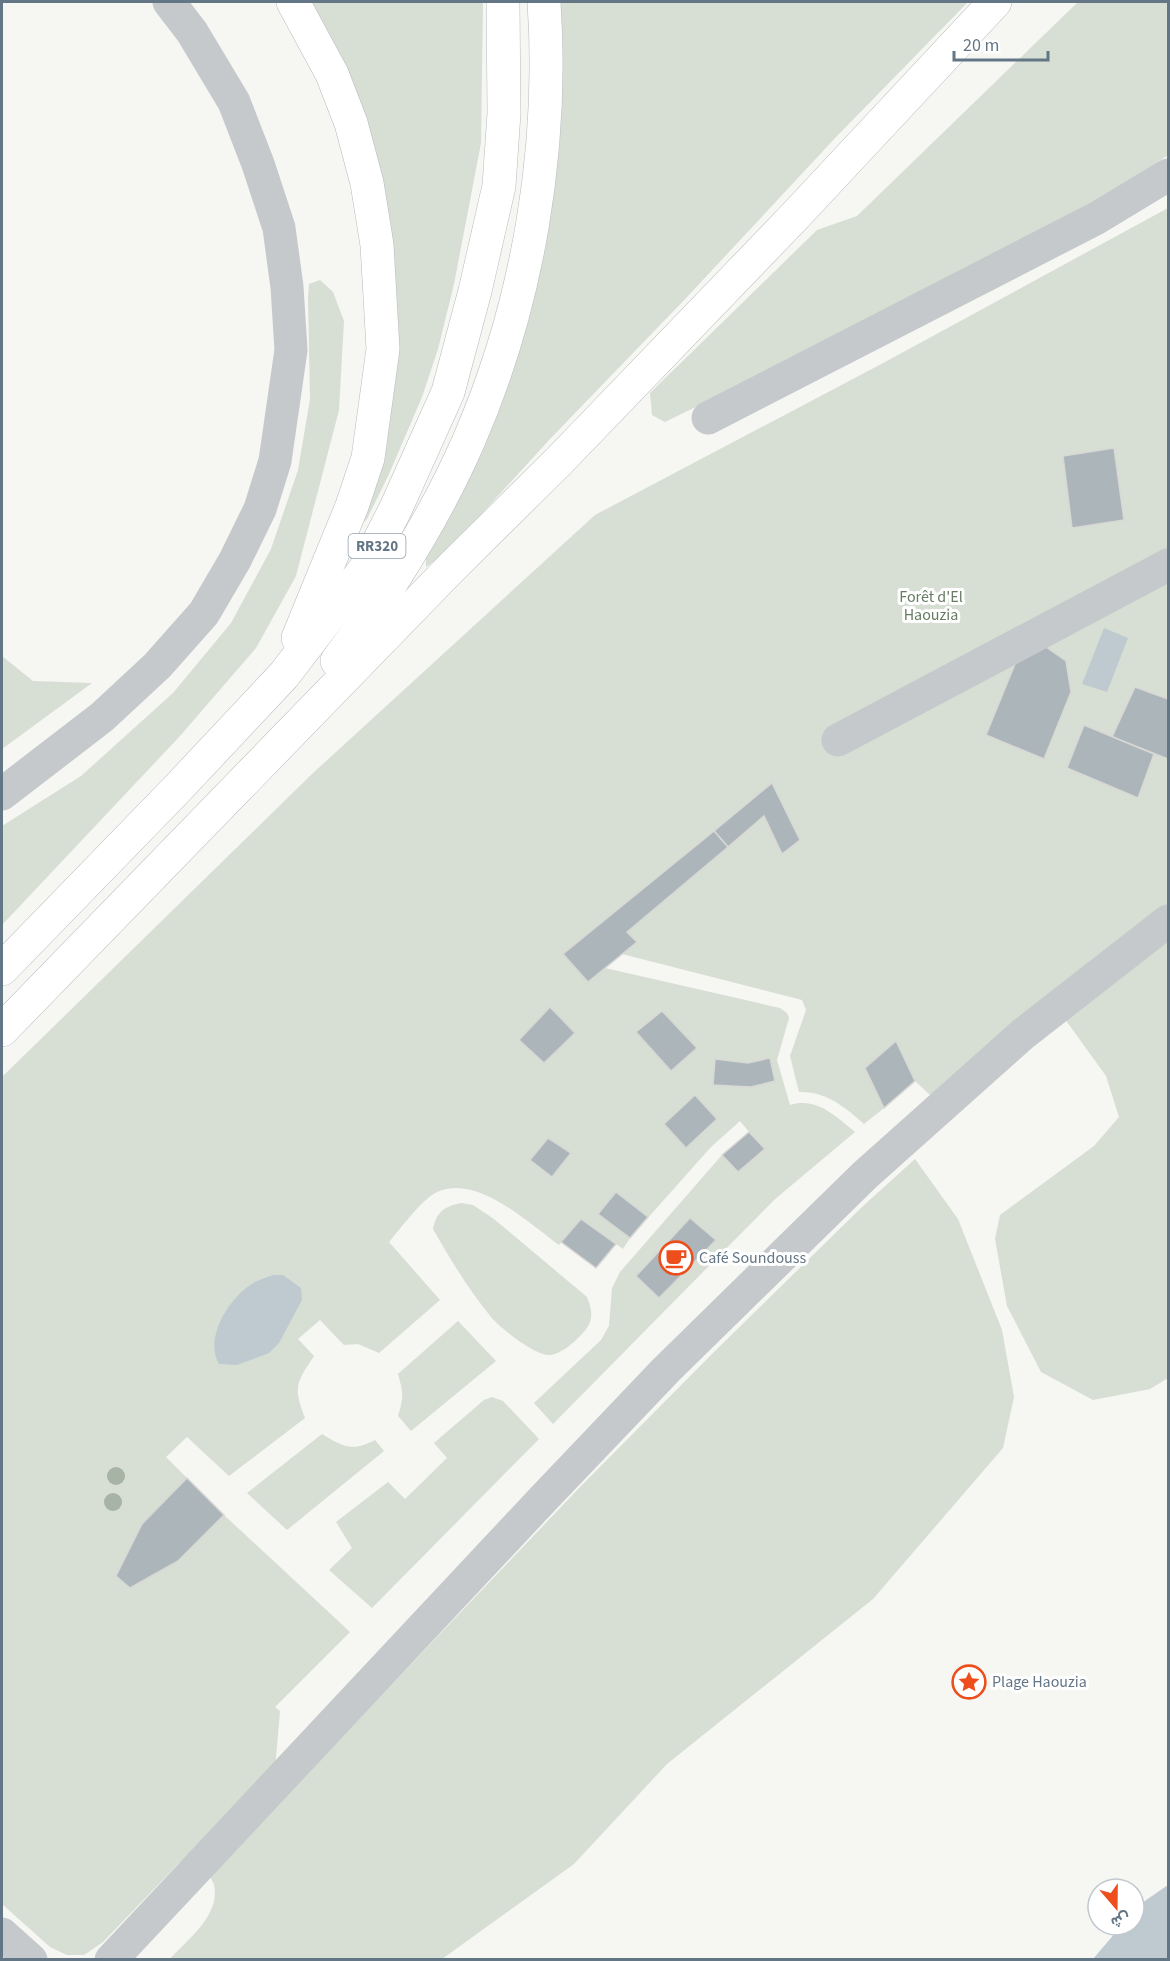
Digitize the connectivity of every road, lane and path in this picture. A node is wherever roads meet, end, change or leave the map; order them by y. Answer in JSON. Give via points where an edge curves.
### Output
{"nodes":[{"id":1,"x":169,"y":2,"type":"edge"},
{"id":2,"x":293,"y":2,"type":"edge"},
{"id":3,"x":503,"y":2,"type":"edge"},
{"id":4,"x":544,"y":2,"type":"edge"},
{"id":5,"x":996,"y":2,"type":"edge"},
{"id":6,"x":1168,"y":175,"type":"edge"},
{"id":7,"x":708,"y":417,"type":"dead end"},
{"id":8,"x":1168,"y":565,"type":"edge"},
{"id":9,"x":284,"y":675,"type":"junction"},
{"id":10,"x":838,"y":740,"type":"dead end"},
{"id":11,"x":279,"y":744,"type":"junction"},
{"id":12,"x":2,"y":794,"type":"edge"},
{"id":13,"x":1168,"y":921,"type":"edge"},
{"id":14,"x":2,"y":969,"type":"edge"},
{"id":15,"x":2,"y":1030,"type":"edge"},
{"id":16,"x":2,"y":1934,"type":"edge"},
{"id":17,"x":31,"y":1959,"type":"edge"},
{"id":18,"x":111,"y":1959,"type":"edge"}],
"edges":[{"from":1,"to":12,"type":"street","via":[[234,102],[279,228],[291,350],[275,461],[260,509],[236,560],[204,613],[157,666],[102,717]]},
{"from":2,"to":9,"type":"highway","via":[[332,74],[351,123],[367,183],[377,245],[383,349],[368,458]]},
{"from":3,"to":9,"type":"highway","number":"RR320","via":[[504,113],[499,186],[448,392],[366,569]]},
{"from":4,"to":11,"type":"highway","via":[[546,80],[536,205],[512,316],[492,384],[469,441],[404,563]]},
{"from":5,"to":11,"type":"highway","via":[[568,451]]},
{"from":6,"to":7,"type":"street","via":[[1097,218]]},
{"from":8,"to":10,"type":"street"},
{"from":9,"to":14,"type":"highway","number":"RR320"},
{"from":11,"to":15,"type":"highway"},
{"from":13,"to":18,"type":"street","via":[[1023,1034],[865,1175],[666,1370]]},
{"from":16,"to":17,"type":"street"}]}
